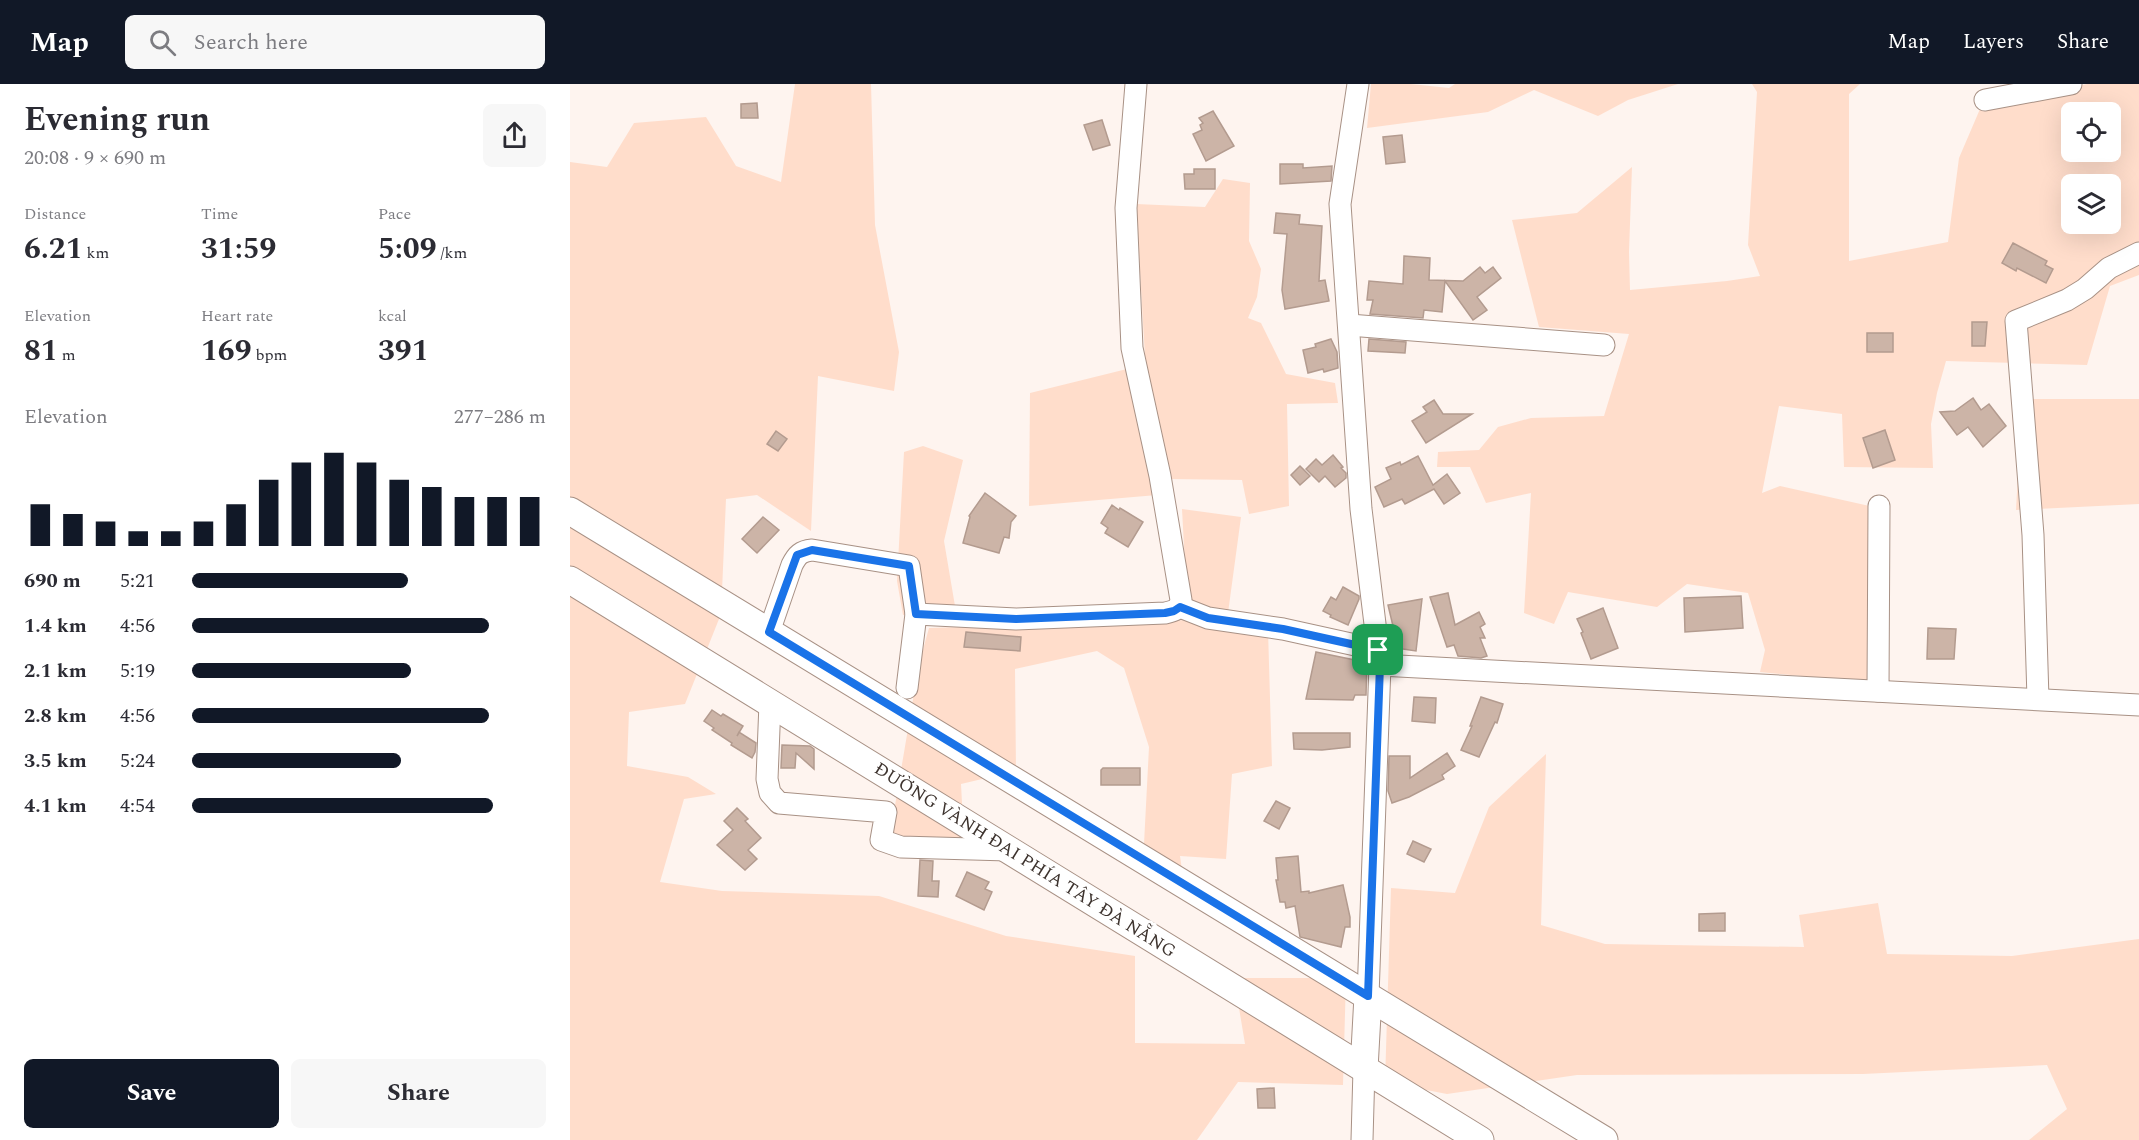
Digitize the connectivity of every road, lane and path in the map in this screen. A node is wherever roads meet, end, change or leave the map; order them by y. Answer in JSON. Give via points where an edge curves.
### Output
{"nodes":[{"id":1,"x":1136,"y":84,"type":"edge"},
{"id":2,"x":1358,"y":84,"type":"edge"},
{"id":3,"x":2071,"y":84,"type":"edge"},
{"id":4,"x":1985,"y":100,"type":"dead end"},
{"id":5,"x":2139,"y":253,"type":"edge"},
{"id":6,"x":1349,"y":326,"type":"junction"},
{"id":7,"x":1604,"y":345,"type":"dead end"},
{"id":8,"x":1879,"y":506,"type":"dead end"},
{"id":9,"x":570,"y":511,"type":"edge"},
{"id":10,"x":570,"y":580,"type":"edge"},
{"id":11,"x":1180,"y":607,"type":"junction"},
{"id":12,"x":916,"y":614,"type":"junction"},
{"id":13,"x":769,"y":632,"type":"junction"},
{"id":14,"x":1379,"y":657,"type":"junction"},
{"id":15,"x":907,"y":688,"type":"dead end"},
{"id":16,"x":1878,"y":691,"type":"junction"},
{"id":17,"x":2038,"y":699,"type":"junction"},
{"id":18,"x":770,"y":703,"type":"junction"},
{"id":19,"x":2139,"y":705,"type":"edge"},
{"id":20,"x":1009,"y":850,"type":"junction"},
{"id":21,"x":1368,"y":996,"type":"junction"},
{"id":22,"x":1364,"y":1069,"type":"junction"},
{"id":23,"x":1362,"y":1140,"type":"edge"},
{"id":24,"x":1480,"y":1140,"type":"edge"},
{"id":25,"x":1604,"y":1140,"type":"edge"}],
"edges":[{"from":1,"to":11,"type":"street","via":[[1126,208],[1132,348],[1160,476]]},
{"from":2,"to":6,"type":"street","via":[[1340,204]]},
{"from":3,"to":4,"type":"street"},
{"from":5,"to":17,"type":"street","via":[[2109,268],[2067,300],[2016,321],[2033,535]]},
{"from":6,"to":7,"type":"street"},
{"from":6,"to":14,"type":"street","via":[[1361,509]]},
{"from":8,"to":16,"type":"street"},
{"from":9,"to":13,"type":"main road"},
{"from":10,"to":18,"type":"main road","name":"ĐƯỜNG VÀNH ĐAI PHÍA TÂY ĐÀ NẴNG"},
{"from":11,"to":12,"type":"street","via":[[1165,613],[1016,619]]},
{"from":11,"to":14,"type":"street","via":[[1214,620],[1283,629]]},
{"from":12,"to":13,"type":"street","via":[[909,566],[812,550],[797,555]]},
{"from":12,"to":15,"type":"street"},
{"from":13,"to":21,"type":"main road"},
{"from":14,"to":16,"type":"street"},
{"from":14,"to":21,"type":"street"},
{"from":16,"to":17,"type":"street"},
{"from":17,"to":19,"type":"street"},
{"from":18,"to":20,"type":"main road","name":"ĐƯỜNG VÀNH ĐAI PHÍA TÂY ĐÀ NẴNG"},
{"from":18,"to":20,"type":"street","via":[[767,778],[770,793],[779,803],[886,812],[881,840],[901,847]]},
{"from":20,"to":22,"type":"main road","name":"ĐƯỜNG VÀNH ĐAI PHÍA TÂY ĐÀ NẴNG"},
{"from":21,"to":22,"type":"main road"},
{"from":21,"to":25,"type":"main road"},
{"from":22,"to":23,"type":"street"},
{"from":22,"to":24,"type":"main road","name":"ĐƯỜNG VÀNH ĐAI PHÍA TÂY ĐÀ NẴNG"}]}
